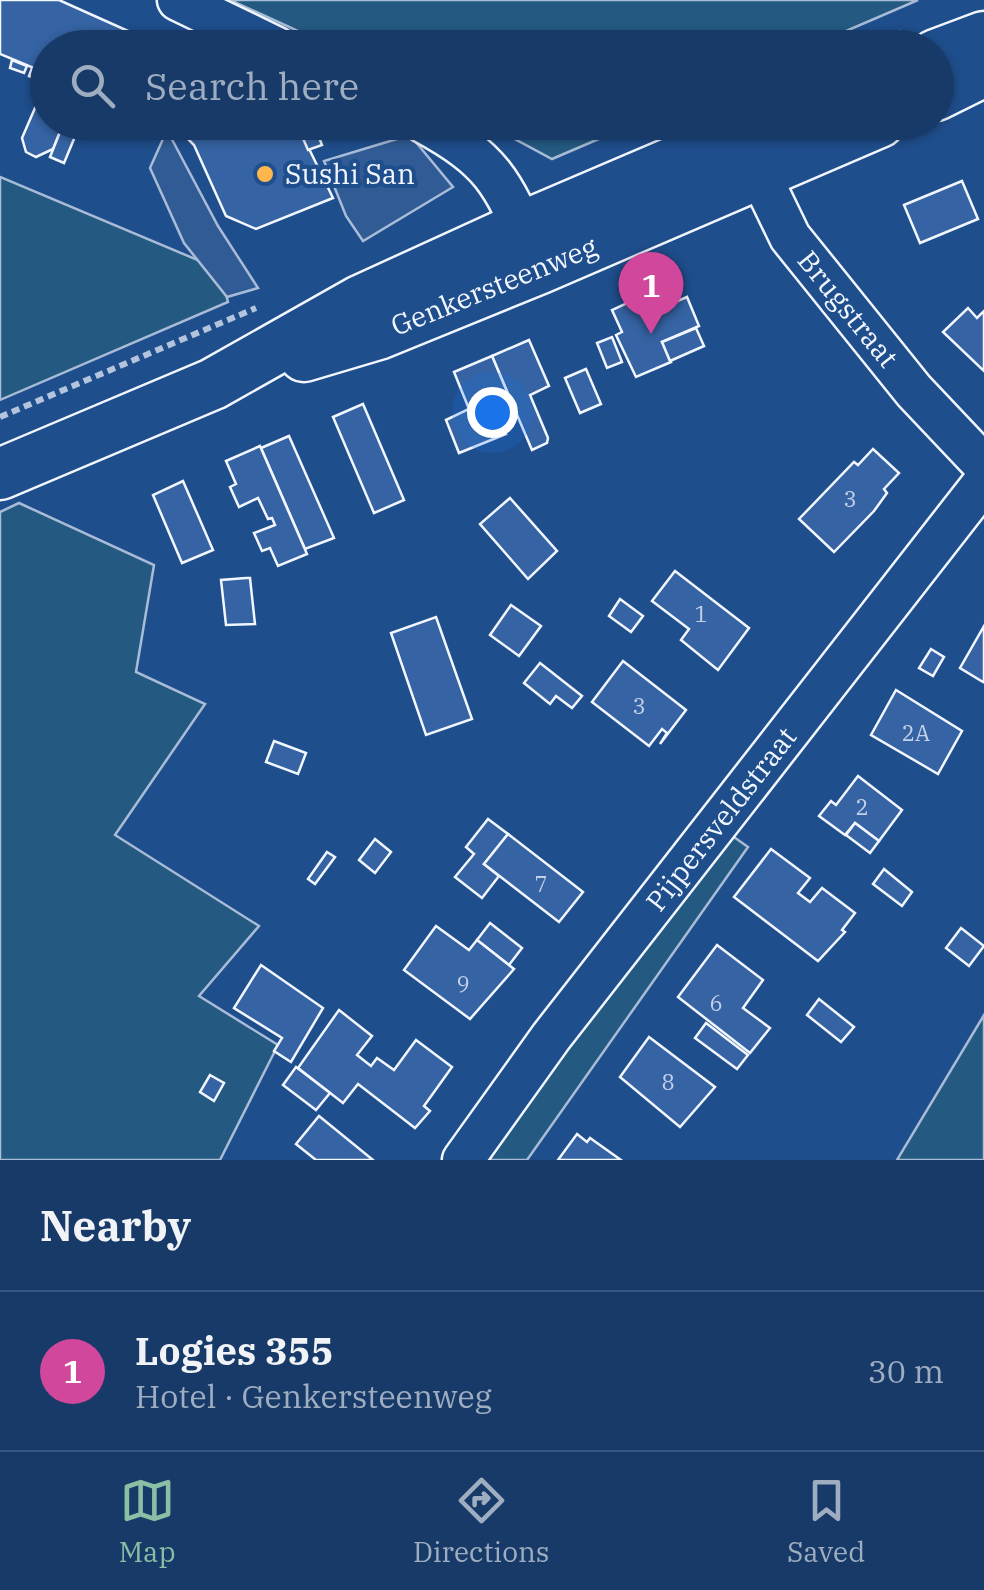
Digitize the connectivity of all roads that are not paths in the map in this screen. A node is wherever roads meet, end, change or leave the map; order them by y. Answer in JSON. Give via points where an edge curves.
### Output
{"nodes":[{"id":1,"x":178,"y":0,"type":"edge"},
{"id":2,"x":240,"y":30,"type":"edge"},
{"id":3,"x":984,"y":37,"type":"edge"},
{"id":4,"x":954,"y":48,"type":"edge"},
{"id":5,"x":984,"y":71,"type":"edge"},
{"id":6,"x":954,"y":86,"type":"edge"},
{"id":7,"x":454,"y":140,"type":"edge"},
{"id":8,"x":756,"y":144,"type":"edge"},
{"id":9,"x":531,"y":248,"type":"junction"},
{"id":10,"x":984,"y":465,"type":"edge"},
{"id":11,"x":0,"y":474,"type":"edge"},
{"id":12,"x":984,"y":482,"type":"edge"},
{"id":13,"x":463,"y":1160,"type":"edge"}],
"edges":[{"from":1,"to":2,"type":"street"},
{"from":3,"to":4,"type":"main road"},
{"from":5,"to":6,"type":"main road"},
{"from":7,"to":9,"type":"street","via":[[475,152],[503,184]]},
{"from":8,"to":9,"type":"main road","name":"Genkersteenweg"},
{"from":8,"to":10,"type":"street","name":"Brugstraat","via":[[790,237],[914,391]]},
{"from":9,"to":11,"type":"main road","name":"Genkersteenweg","via":[[360,301],[213,384]]},
{"from":12,"to":13,"type":"street","name":"Pijpersveldstraat","via":[[551,1037]]}]}
